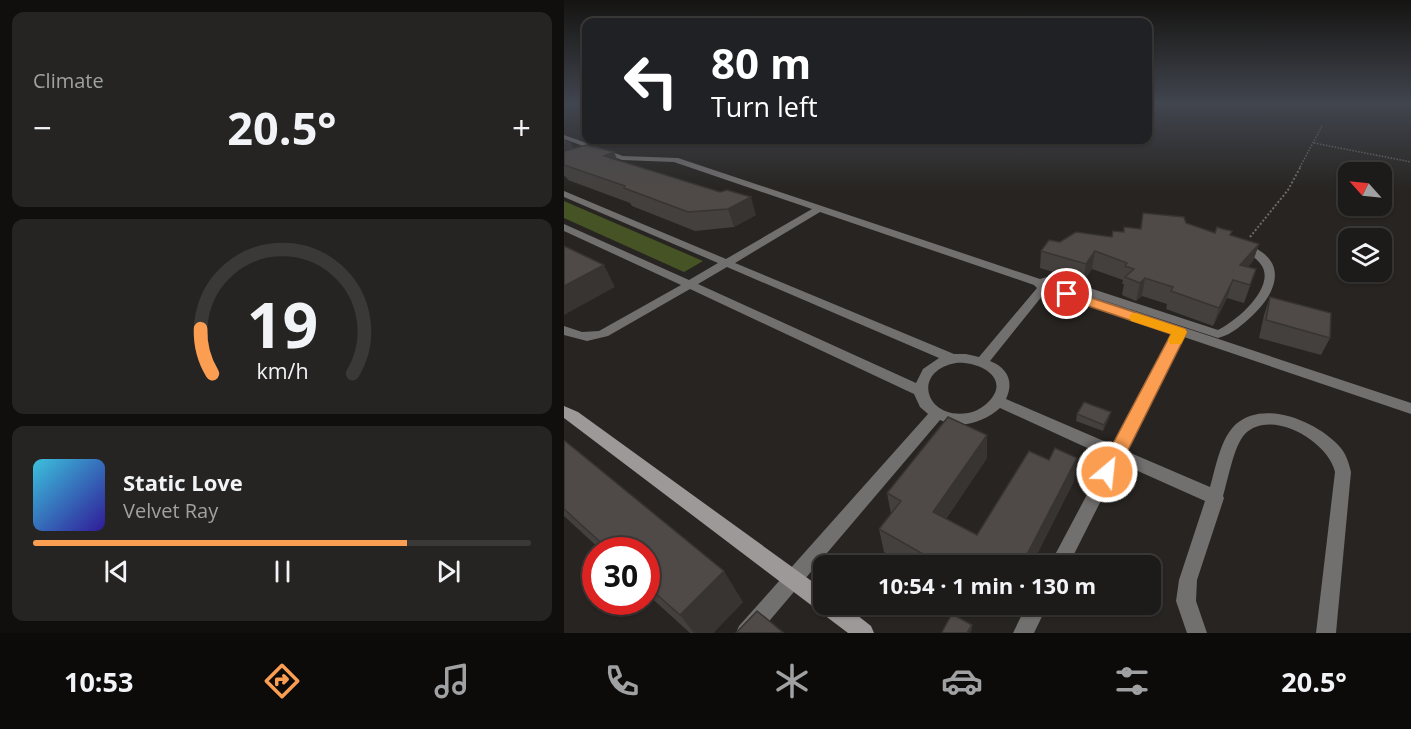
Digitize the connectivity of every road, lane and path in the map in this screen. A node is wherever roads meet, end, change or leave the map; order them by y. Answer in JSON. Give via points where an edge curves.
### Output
{"nodes":[{"id":1,"x":1319,"y":133,"type":"edge"},
{"id":2,"x":566,"y":139,"type":"edge"},
{"id":3,"x":1314,"y":143,"type":"junction"},
{"id":4,"x":606,"y":152,"type":"junction"},
{"id":5,"x":596,"y":156,"type":"edge"},
{"id":6,"x":1411,"y":162,"type":"edge"},
{"id":7,"x":564,"y":194,"type":"edge"},
{"id":8,"x":819,"y":209,"type":"junction"},
{"id":9,"x":564,"y":227,"type":"edge"},
{"id":10,"x":1238,"y":245,"type":"joint"},
{"id":11,"x":727,"y":263,"type":"junction"},
{"id":12,"x":689,"y":285,"type":"junction"},
{"id":13,"x":1042,"y":286,"type":"junction"},
{"id":14,"x":564,"y":330,"type":"edge"},
{"id":15,"x":1180,"y":332,"type":"junction"},
{"id":16,"x":953,"y":359,"type":"junction"},
{"id":17,"x":983,"y":361,"type":"junction"},
{"id":18,"x":921,"y":392,"type":"junction"},
{"id":19,"x":999,"y":402,"type":"junction"},
{"id":20,"x":1411,"y":409,"type":"edge"},
{"id":21,"x":564,"y":412,"type":"edge"},
{"id":22,"x":937,"y":414,"type":"junction"},
{"id":23,"x":1117,"y":454,"type":"junction"},
{"id":24,"x":1216,"y":498,"type":"junction"},
{"id":25,"x":1064,"y":555,"type":"edge"},
{"id":26,"x":792,"y":579,"type":"junction"},
{"id":27,"x":813,"y":594,"type":"edge"},
{"id":28,"x":841,"y":615,"type":"edge"},
{"id":29,"x":1032,"y":615,"type":"edge"},
{"id":30,"x":746,"y":633,"type":"edge"},
{"id":31,"x":864,"y":633,"type":"edge"},
{"id":32,"x":1023,"y":633,"type":"edge"},
{"id":33,"x":1197,"y":633,"type":"edge"},
{"id":34,"x":1326,"y":633,"type":"edge"}],
"edges":[{"from":1,"to":3,"type":"path"},
{"from":2,"to":4,"type":"street"},
{"from":3,"to":6,"type":"path"},
{"from":3,"to":10,"type":"path","via":[[1288,190]]},
{"from":4,"to":5,"type":"street"},
{"from":4,"to":8,"type":"street","via":[[622,158],[675,160]]},
{"from":7,"to":11,"type":"street"},
{"from":8,"to":11,"type":"street"},
{"from":8,"to":13,"type":"street"},
{"from":9,"to":12,"type":"street"},
{"from":10,"to":13,"type":"street","via":[[1259,257],[1272,277],[1251,311],[1218,334],[1058,280],[1047,280]]},
{"from":11,"to":12,"type":"street"},
{"from":11,"to":16,"type":"street"},
{"from":12,"to":14,"type":"street","via":[[593,338]]},
{"from":12,"to":18,"type":"street"},
{"from":13,"to":15,"type":"street"},
{"from":13,"to":17,"type":"street"},
{"from":15,"to":20,"type":"street"},
{"from":15,"to":23,"type":"street"},
{"from":16,"to":17,"type":"street"},
{"from":16,"to":18,"type":"street","via":[[931,369]]},
{"from":17,"to":19,"type":"street","via":[[999,372],[1004,382]]},
{"from":18,"to":22,"type":"street","via":[[927,406]]},
{"from":19,"to":22,"type":"street","via":[[971,418]]},
{"from":19,"to":23,"type":"street"},
{"from":21,"to":26,"type":"street"},
{"from":22,"to":26,"type":"street"},
{"from":23,"to":24,"type":"street"},
{"from":23,"to":25,"type":"street"},
{"from":24,"to":33,"type":"street","via":[[1188,580],[1186,601]]},
{"from":24,"to":34,"type":"street","via":[[1234,437],[1249,423],[1275,418],[1317,436],[1331,448],[1343,472]]},
{"from":26,"to":27,"type":"street"},
{"from":26,"to":30,"type":"street"},
{"from":28,"to":31,"type":"street"},
{"from":29,"to":32,"type":"street"}]}
